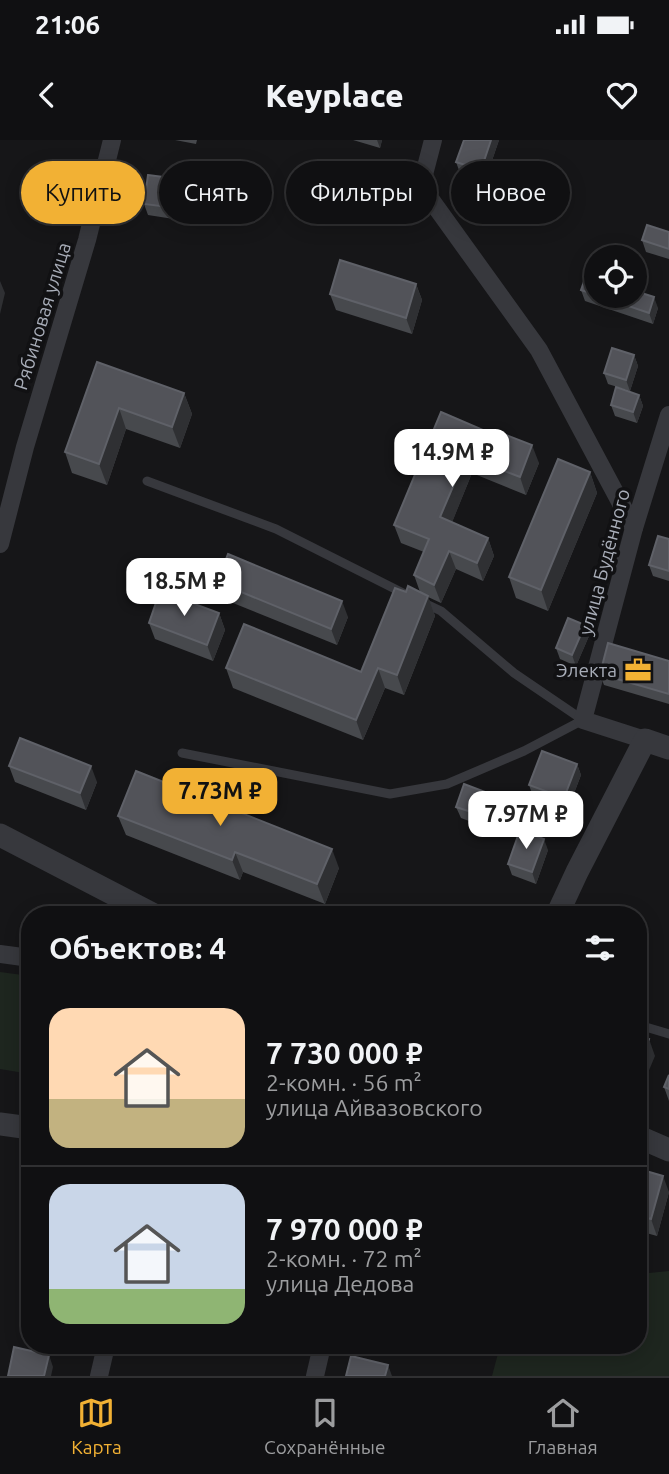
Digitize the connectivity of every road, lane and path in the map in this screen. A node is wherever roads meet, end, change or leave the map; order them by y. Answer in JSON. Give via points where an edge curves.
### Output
{"nodes":[{"id":1,"x":112,"y":140,"type":"edge"},
{"id":2,"x":433,"y":140,"type":"edge"},
{"id":3,"x":669,"y":415,"type":"edge"},
{"id":4,"x":147,"y":481,"type":"dead end"},
{"id":5,"x":634,"y":527,"type":"junction"},
{"id":6,"x":0,"y":544,"type":"edge"},
{"id":7,"x":583,"y":720,"type":"junction"},
{"id":8,"x":662,"y":744,"type":"edge"},
{"id":9,"x":182,"y":753,"type":"dead end"},
{"id":10,"x":0,"y":835,"type":"edge"},
{"id":11,"x":137,"y":906,"type":"edge"},
{"id":12,"x":562,"y":906,"type":"edge"},
{"id":13,"x":0,"y":954,"type":"edge"},
{"id":14,"x":21,"y":957,"type":"edge"},
{"id":15,"x":647,"y":1027,"type":"edge"},
{"id":16,"x":669,"y":1034,"type":"edge"},
{"id":17,"x":0,"y":1124,"type":"edge"},
{"id":18,"x":21,"y":1127,"type":"edge"},
{"id":19,"x":647,"y":1140,"type":"edge"},
{"id":20,"x":669,"y":1150,"type":"edge"},
{"id":21,"x":104,"y":1354,"type":"edge"},
{"id":22,"x":320,"y":1354,"type":"edge"},
{"id":23,"x":99,"y":1376,"type":"edge"},
{"id":24,"x":315,"y":1376,"type":"edge"}],
"edges":[{"from":1,"to":6,"type":"street","name":"Рябиновая улица"},
{"from":2,"to":5,"type":"street","via":[[421,186],[539,350]]},
{"from":3,"to":5,"type":"street","name":"улица Будённого"},
{"from":4,"to":7,"type":"lane","via":[[275,528],[441,611],[514,673]]},
{"from":5,"to":7,"type":"street","name":"улица Будённого"},
{"from":7,"to":8,"type":"street"},
{"from":7,"to":9,"type":"lane","via":[[447,784],[390,794]]},
{"from":8,"to":12,"type":"street","via":[[578,872]]},
{"from":10,"to":11,"type":"street"},
{"from":13,"to":14,"type":"street"},
{"from":15,"to":16,"type":"lane"},
{"from":17,"to":18,"type":"street"},
{"from":19,"to":20,"type":"street"},
{"from":21,"to":23,"type":"street"},
{"from":22,"to":24,"type":"street"}]}
